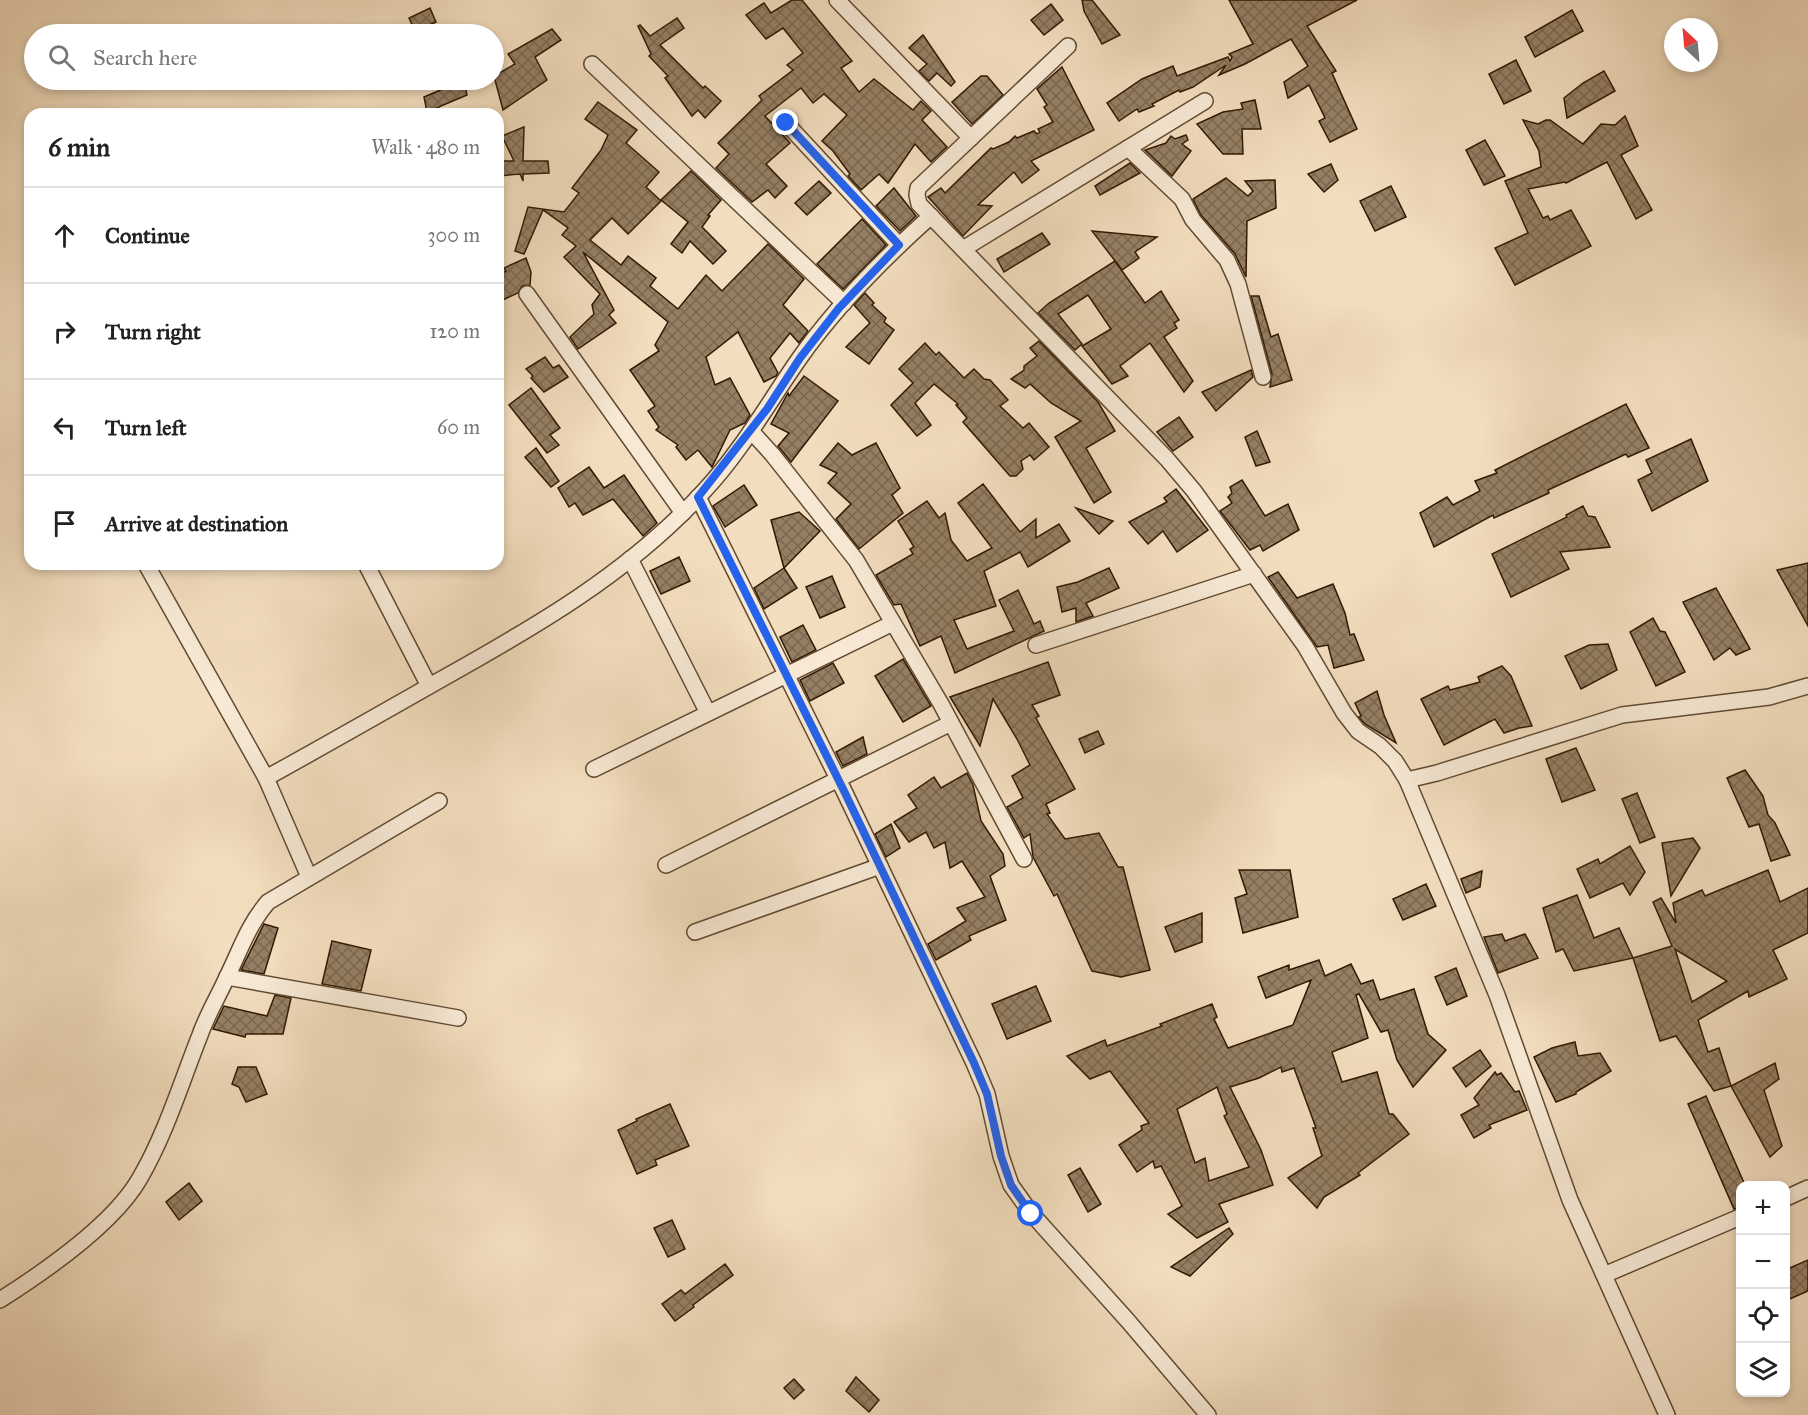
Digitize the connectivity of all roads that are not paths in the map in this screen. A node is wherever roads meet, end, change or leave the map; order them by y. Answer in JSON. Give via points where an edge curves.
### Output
{"nodes":[{"id":1,"x":837,"y":0,"type":"edge"},
{"id":2,"x":1068,"y":46,"type":"dead end"},
{"id":3,"x":592,"y":64,"type":"dead end"},
{"id":4,"x":1205,"y":101,"type":"dead end"},
{"id":5,"x":786,"y":123,"type":"dead end"},
{"id":6,"x":972,"y":138,"type":"junction"},
{"id":7,"x":1128,"y":148,"type":"junction"},
{"id":8,"x":931,"y":216,"type":"junction"},
{"id":9,"x":899,"y":245,"type":"junction"},
{"id":10,"x":963,"y":249,"type":"junction"},
{"id":11,"x":527,"y":294,"type":"dead end"},
{"id":12,"x":844,"y":303,"type":"junction"},
{"id":13,"x":1263,"y":377,"type":"dead end"},
{"id":14,"x":751,"y":431,"type":"junction"},
{"id":15,"x":698,"y":497,"type":"junction"},
{"id":16,"x":683,"y":513,"type":"junction"},
{"id":17,"x":630,"y":559,"type":"junction"},
{"id":18,"x":149,"y":570,"type":"edge"},
{"id":19,"x":369,"y":570,"type":"edge"},
{"id":20,"x":1254,"y":574,"type":"junction"},
{"id":21,"x":893,"y":623,"type":"junction"},
{"id":22,"x":1035,"y":645,"type":"dead end"},
{"id":23,"x":787,"y":675,"type":"junction"},
{"id":24,"x":429,"y":686,"type":"junction"},
{"id":25,"x":1808,"y":686,"type":"edge"},
{"id":26,"x":708,"y":713,"type":"junction"},
{"id":27,"x":951,"y":723,"type":"junction"},
{"id":28,"x":594,"y":769,"type":"dead end"},
{"id":29,"x":266,"y":778,"type":"junction"},
{"id":30,"x":838,"y":779,"type":"junction"},
{"id":31,"x":1407,"y":780,"type":"junction"},
{"id":32,"x":439,"y":801,"type":"dead end"},
{"id":33,"x":1024,"y":859,"type":"dead end"},
{"id":34,"x":666,"y":866,"type":"dead end"},
{"id":35,"x":880,"y":866,"type":"junction"},
{"id":36,"x":309,"y":877,"type":"junction"},
{"id":37,"x":695,"y":932,"type":"dead end"},
{"id":38,"x":227,"y":977,"type":"junction"},
{"id":39,"x":459,"y":1018,"type":"dead end"},
{"id":40,"x":1808,"y":1188,"type":"edge"},
{"id":41,"x":1790,"y":1196,"type":"edge"},
{"id":42,"x":1736,"y":1219,"type":"edge"},
{"id":43,"x":1604,"y":1275,"type":"junction"},
{"id":44,"x":0,"y":1300,"type":"edge"},
{"id":45,"x":1208,"y":1415,"type":"edge"},
{"id":46,"x":1667,"y":1415,"type":"edge"}],
"edges":[{"from":1,"to":6,"type":"street"},
{"from":2,"to":6,"type":"street"},
{"from":3,"to":12,"type":"street"},
{"from":4,"to":7,"type":"street"},
{"from":5,"to":9,"type":"street"},
{"from":6,"to":8,"type":"street","via":[[918,188],[920,204]]},
{"from":7,"to":10,"type":"street"},
{"from":7,"to":13,"type":"street","via":[[1182,199],[1193,220],[1227,260],[1238,284]]},
{"from":8,"to":9,"type":"street"},
{"from":8,"to":10,"type":"street"},
{"from":9,"to":12,"type":"street"},
{"from":10,"to":20,"type":"street","via":[[1167,459]]},
{"from":11,"to":16,"type":"street"},
{"from":12,"to":14,"type":"street","via":[[800,358]]},
{"from":14,"to":15,"type":"street"},
{"from":14,"to":21,"type":"street","via":[[856,560]]},
{"from":15,"to":16,"type":"street"},
{"from":15,"to":23,"type":"street"},
{"from":16,"to":17,"type":"street"},
{"from":17,"to":24,"type":"street","via":[[536,626]]},
{"from":17,"to":26,"type":"street"},
{"from":18,"to":29,"type":"street"},
{"from":19,"to":24,"type":"street"},
{"from":20,"to":22,"type":"street"},
{"from":20,"to":31,"type":"street","via":[[1305,646],[1344,713],[1358,731],[1395,761]]},
{"from":21,"to":23,"type":"street"},
{"from":21,"to":27,"type":"street"},
{"from":23,"to":26,"type":"street"},
{"from":23,"to":30,"type":"street"},
{"from":24,"to":29,"type":"street"},
{"from":25,"to":31,"type":"street","via":[[1769,697],[1622,716]]},
{"from":26,"to":28,"type":"street"},
{"from":27,"to":30,"type":"street"},
{"from":27,"to":33,"type":"street"},
{"from":29,"to":36,"type":"street"},
{"from":30,"to":34,"type":"street"},
{"from":30,"to":35,"type":"street"},
{"from":31,"to":43,"type":"street","via":[[1497,995],[1570,1200]]},
{"from":32,"to":36,"type":"street"},
{"from":35,"to":37,"type":"street"},
{"from":35,"to":45,"type":"street","via":[[987,1094],[1011,1185],[1031,1214]]},
{"from":36,"to":38,"type":"street","via":[[268,902],[254,918]]},
{"from":38,"to":39,"type":"street"},
{"from":38,"to":44,"type":"street","via":[[139,1180],[116,1210],[85,1238]]},
{"from":40,"to":41,"type":"street"},
{"from":42,"to":43,"type":"street"},
{"from":43,"to":46,"type":"street"}]}
